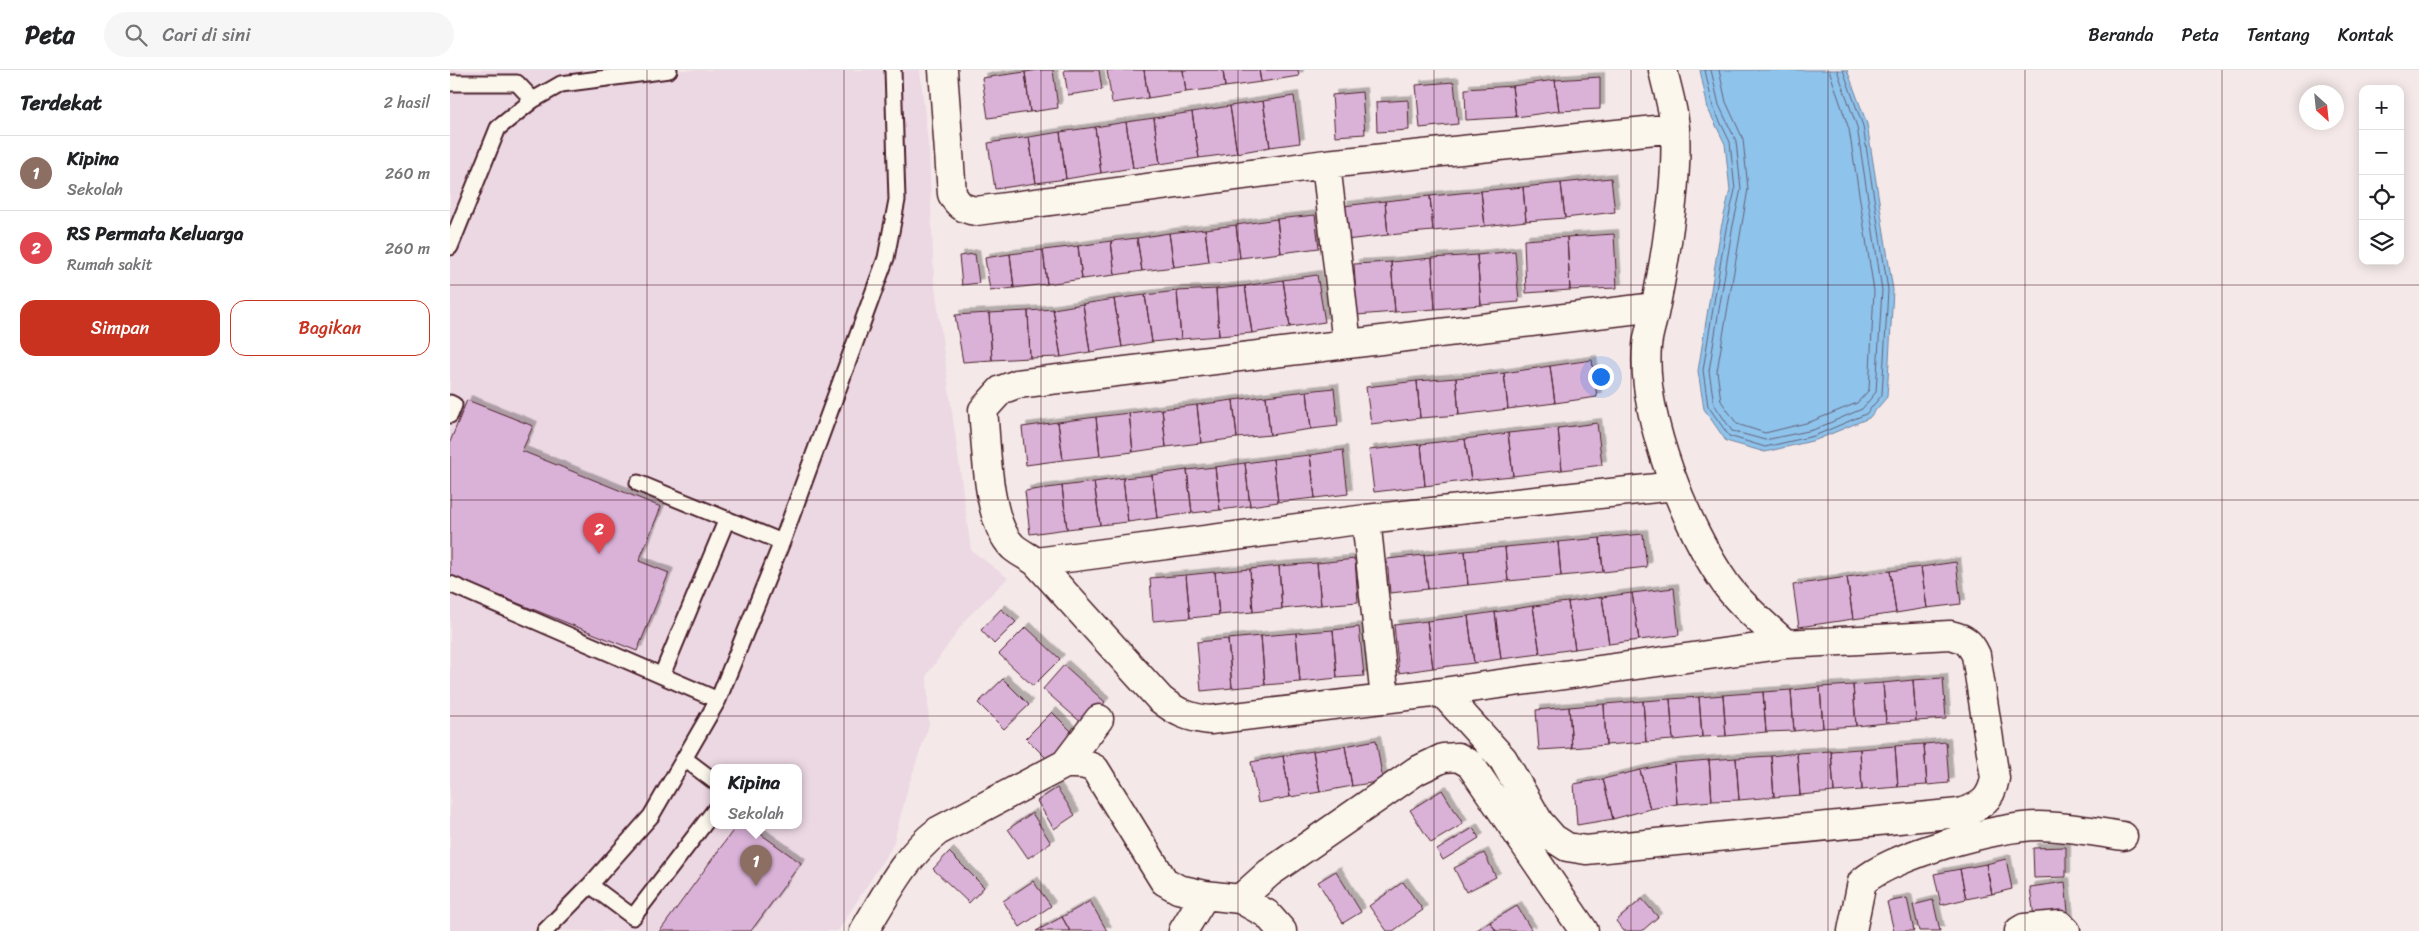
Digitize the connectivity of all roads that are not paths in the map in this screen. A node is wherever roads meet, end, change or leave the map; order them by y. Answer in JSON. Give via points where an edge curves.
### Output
{"nodes":[{"id":1,"x":669,"y":70,"type":"edge"},
{"id":2,"x":893,"y":70,"type":"edge"},
{"id":3,"x":943,"y":70,"type":"edge"},
{"id":4,"x":1663,"y":70,"type":"edge"},
{"id":5,"x":450,"y":83,"type":"edge"},
{"id":6,"x":534,"y":100,"type":"junction"},
{"id":7,"x":1675,"y":128,"type":"junction"},
{"id":8,"x":1326,"y":164,"type":"junction"},
{"id":9,"x":450,"y":247,"type":"edge"},
{"id":10,"x":1655,"y":307,"type":"junction"},
{"id":11,"x":1347,"y":344,"type":"junction"},
{"id":12,"x":450,"y":403,"type":"edge"},
{"id":13,"x":450,"y":415,"type":"edge"},
{"id":14,"x":638,"y":483,"type":"dead end"},
{"id":15,"x":1675,"y":486,"type":"junction"},
{"id":16,"x":727,"y":519,"type":"junction"},
{"id":17,"x":1366,"y":519,"type":"junction"},
{"id":18,"x":782,"y":542,"type":"junction"},
{"id":19,"x":1036,"y":562,"type":"junction"},
{"id":20,"x":450,"y":584,"type":"edge"},
{"id":21,"x":1786,"y":644,"type":"junction"},
{"id":22,"x":662,"y":676,"type":"junction"},
{"id":23,"x":1442,"y":692,"type":"junction"},
{"id":24,"x":1385,"y":698,"type":"junction"},
{"id":25,"x":718,"y":700,"type":"junction"},
{"id":26,"x":1100,"y":719,"type":"dead end"},
{"id":27,"x":685,"y":759,"type":"junction"},
{"id":28,"x":1066,"y":764,"type":"junction"},
{"id":29,"x":710,"y":778,"type":"edge"},
{"id":30,"x":710,"y":816,"type":"edge"},
{"id":31,"x":2123,"y":836,"type":"dead end"},
{"id":32,"x":590,"y":885,"type":"junction"},
{"id":33,"x":1205,"y":895,"type":"junction"},
{"id":34,"x":1240,"y":899,"type":"junction"},
{"id":35,"x":864,"y":930,"type":"edge"},
{"id":36,"x":545,"y":931,"type":"edge"},
{"id":37,"x":1182,"y":931,"type":"edge"},
{"id":38,"x":1282,"y":931,"type":"edge"},
{"id":39,"x":1584,"y":931,"type":"edge"},
{"id":40,"x":1852,"y":931,"type":"edge"},
{"id":41,"x":2019,"y":931,"type":"edge"},
{"id":42,"x":2066,"y":931,"type":"edge"}],
"edges":[{"from":1,"to":6,"type":"lane","via":[[561,84]]},
{"from":2,"to":18,"type":"lane","via":[[897,200],[886,258]]},
{"from":3,"to":8,"type":"street","via":[[952,194],[966,210],[976,212]]},
{"from":4,"to":7,"type":"street"},
{"from":5,"to":6,"type":"lane","via":[[517,83]]},
{"from":6,"to":9,"type":"lane","via":[[498,128]]},
{"from":7,"to":8,"type":"street"},
{"from":7,"to":10,"type":"street","via":[[1668,235]]},
{"from":8,"to":11,"type":"street"},
{"from":10,"to":11,"type":"street"},
{"from":10,"to":15,"type":"street","via":[[1647,346],[1648,376],[1660,442]]},
{"from":11,"to":19,"type":"street","via":[[1017,384],[1000,390],[983,410],[993,505],[1006,537],[1014,547]]},
{"from":12,"to":13,"type":"lane","via":[[454,405]]},
{"from":14,"to":16,"type":"lane"},
{"from":15,"to":17,"type":"street"},
{"from":15,"to":21,"type":"street","via":[[1693,528],[1727,586],[1748,611]]},
{"from":16,"to":18,"type":"lane"},
{"from":16,"to":22,"type":"lane"},
{"from":17,"to":19,"type":"street"},
{"from":17,"to":24,"type":"street"},
{"from":18,"to":25,"type":"lane"},
{"from":19,"to":24,"type":"street","via":[[1160,699],[1191,718],[1210,720]]},
{"from":20,"to":22,"type":"lane"},
{"from":21,"to":23,"type":"street"},
{"from":21,"to":23,"type":"street","via":[[1950,635],[1963,638],[1976,655],[1995,778],[1992,792],[1974,809],[1959,813],[1586,850],[1567,847],[1552,838],[1539,822],[1504,759]]},
{"from":22,"to":25,"type":"lane"},
{"from":23,"to":24,"type":"street"},
{"from":25,"to":27,"type":"lane"},
{"from":26,"to":28,"type":"street"},
{"from":27,"to":29,"type":"lane"},
{"from":27,"to":32,"type":"lane","via":[[651,816]]},
{"from":28,"to":33,"type":"street","via":[[1088,764],[1096,769],[1164,881],[1178,889]]},
{"from":28,"to":35,"type":"street","via":[[954,821],[923,842]]},
{"from":30,"to":32,"type":"lane","via":[[633,917]]},
{"from":31,"to":40,"type":"street","via":[[2039,826],[2006,829],[1933,849],[1881,869],[1862,882]]},
{"from":32,"to":36,"type":"lane"},
{"from":33,"to":34,"type":"street"},
{"from":33,"to":37,"type":"street"},
{"from":34,"to":38,"type":"street","via":[[1267,914]]},
{"from":34,"to":39,"type":"street","via":[[1269,873],[1416,771],[1443,758],[1458,757],[1470,764]]},
{"from":41,"to":42,"type":"street","via":[[2060,924]]}]}
